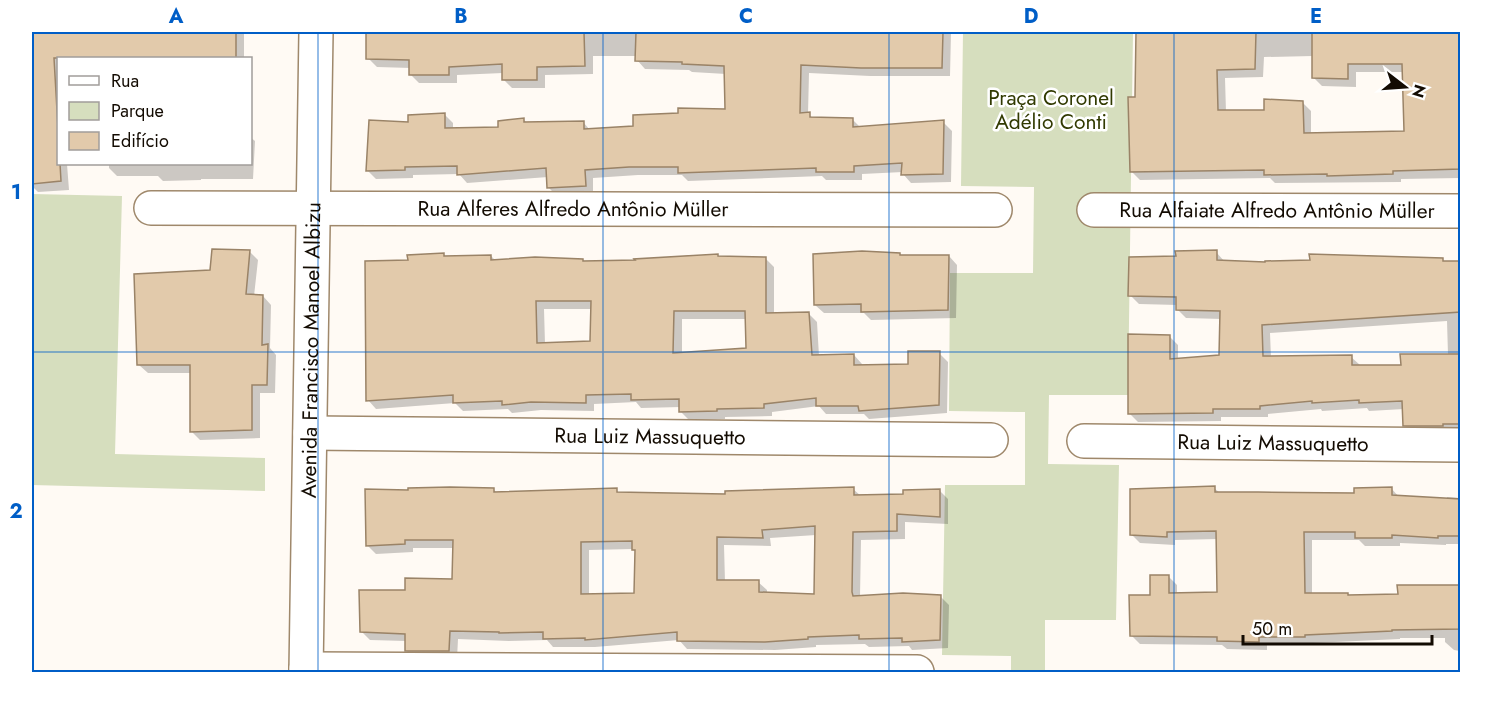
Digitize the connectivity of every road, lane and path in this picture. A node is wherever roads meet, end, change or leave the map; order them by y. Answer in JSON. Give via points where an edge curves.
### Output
{"nodes":[{"id":1,"x":316,"y":32,"type":"edge"},
{"id":2,"x":151,"y":208,"type":"dead end"},
{"id":3,"x":314,"y":208,"type":"junction"},
{"id":4,"x":995,"y":210,"type":"dead end"},
{"id":5,"x":1094,"y":210,"type":"dead end"},
{"id":6,"x":1461,"y":211,"type":"edge"},
{"id":7,"x":310,"y":433,"type":"junction"},
{"id":8,"x":992,"y":440,"type":"dead end"},
{"id":9,"x":1084,"y":441,"type":"dead end"},
{"id":10,"x":1461,"y":445,"type":"edge"},
{"id":11,"x":306,"y":671,"type":"edge"},
{"id":12,"x":916,"y":672,"type":"edge"}],
"edges":[{"from":1,"to":3,"type":"street","name":"Avenida Francisco Manoel Albizu"},
{"from":2,"to":3,"type":"street","name":"Rua Alferes Alfredo Antônio Müller"},
{"from":3,"to":4,"type":"street","name":"Rua Alferes Alfredo Antônio Müller"},
{"from":3,"to":7,"type":"street","name":"Avenida Francisco Manoel Albizu"},
{"from":5,"to":6,"type":"street","name":"Rua Alfaiate Alfredo Antônio Müller"},
{"from":7,"to":8,"type":"street","name":"Rua Luiz Massuquetto"},
{"from":7,"to":11,"type":"street","name":"Avenida Francisco Manoel Albizu"},
{"from":9,"to":10,"type":"street","name":"Rua Luiz Massuquetto"},
{"from":11,"to":12,"type":"street"}]}
